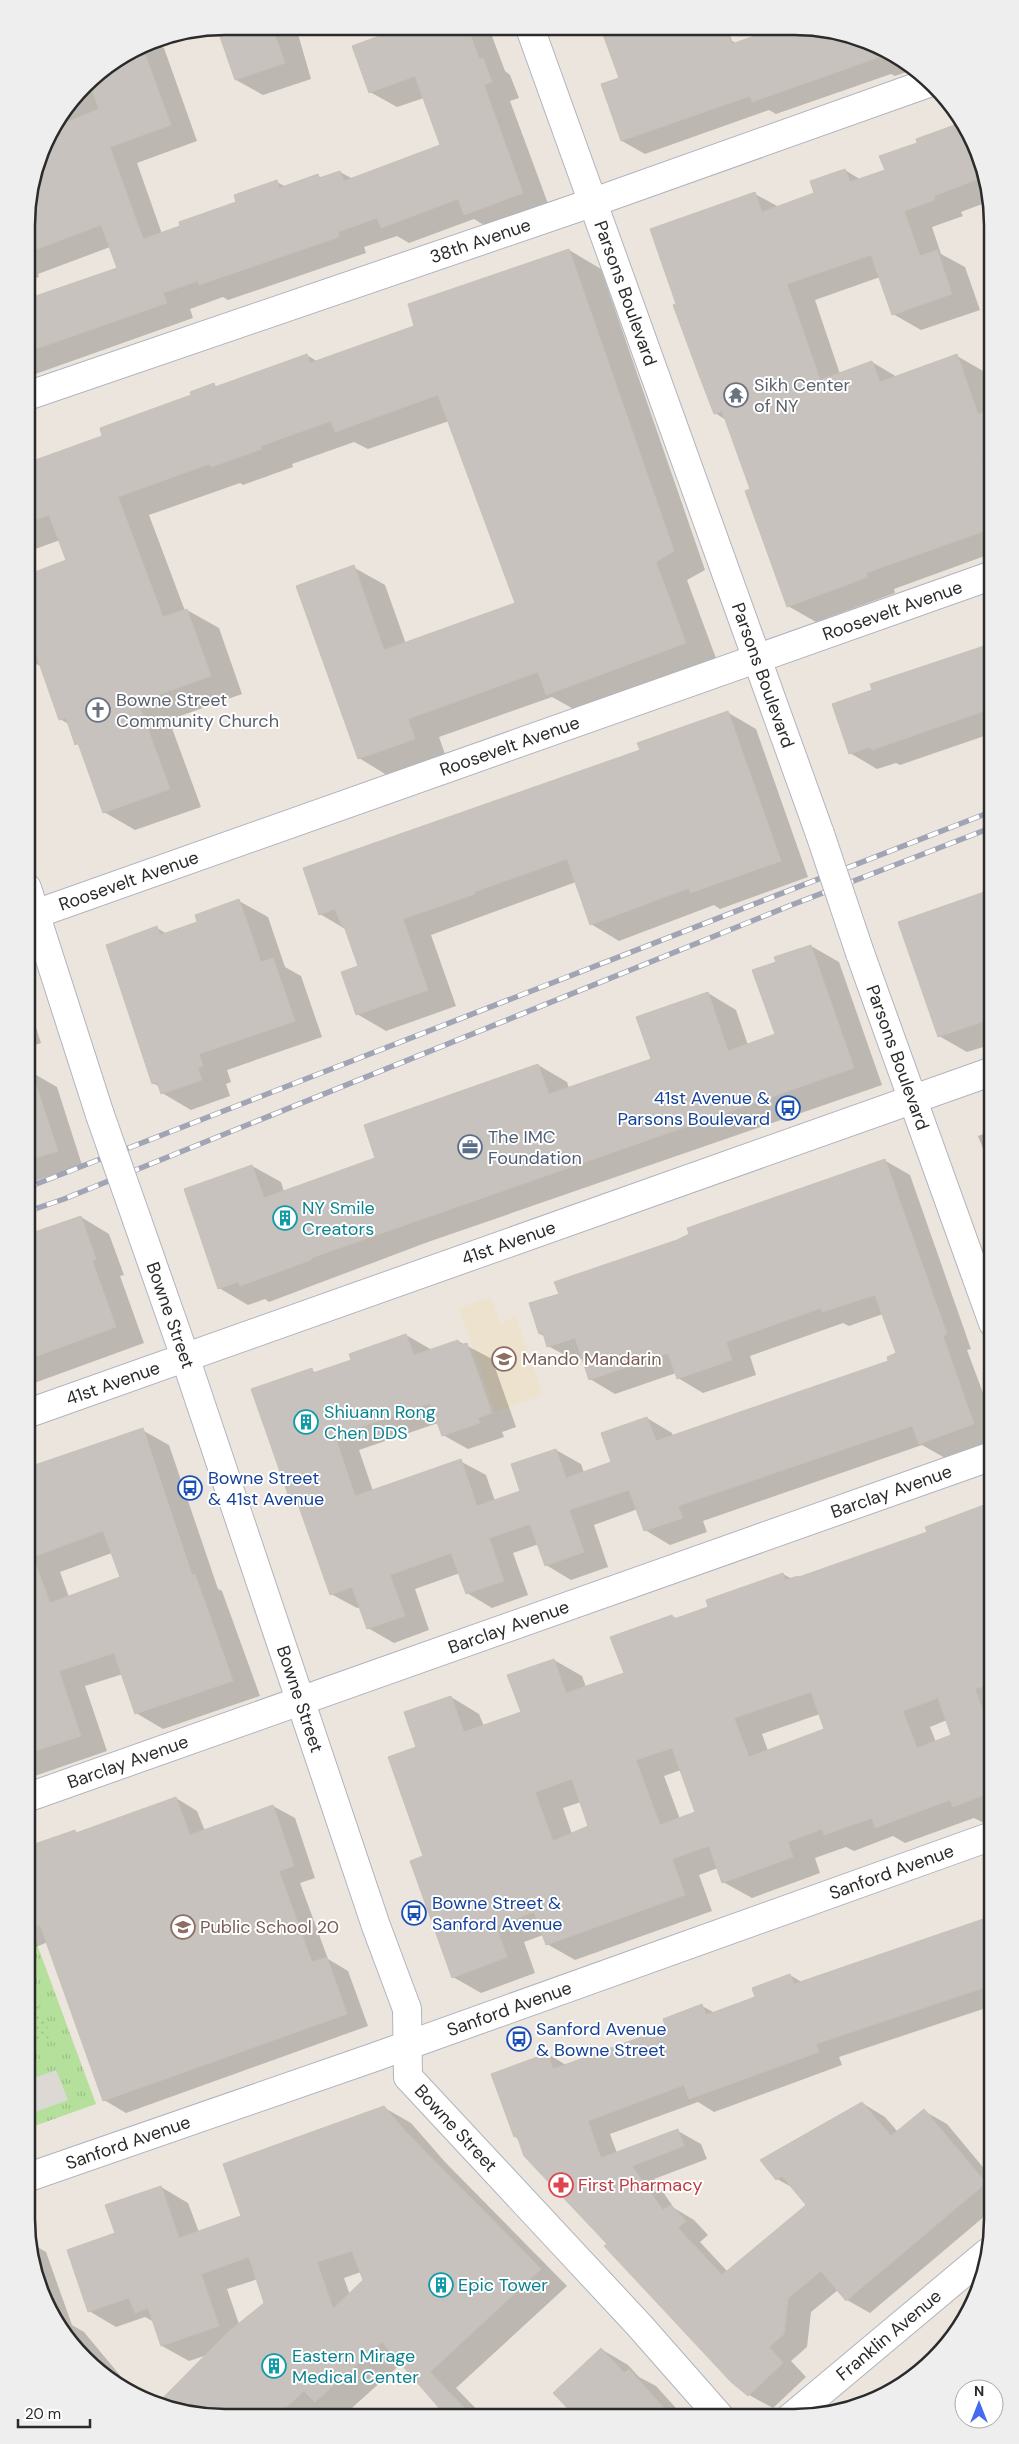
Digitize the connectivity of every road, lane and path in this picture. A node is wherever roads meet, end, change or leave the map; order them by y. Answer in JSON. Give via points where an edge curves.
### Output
{"nodes":[{"id":1,"x":533,"y":35,"type":"edge"},
{"id":2,"x":922,"y":85,"type":"edge"},
{"id":3,"x":594,"y":202,"type":"junction"},
{"id":4,"x":35,"y":393,"type":"edge"},
{"id":5,"x":984,"y":579,"type":"edge"},
{"id":6,"x":756,"y":660,"type":"junction"},
{"id":7,"x":35,"y":914,"type":"edge"},
{"id":8,"x":35,"y":927,"type":"edge"},
{"id":9,"x":984,"y":1074,"type":"edge"},
{"id":10,"x":913,"y":1099,"type":"junction"},
{"id":11,"x":984,"y":1301,"type":"edge"},
{"id":12,"x":185,"y":1357,"type":"junction"},
{"id":13,"x":35,"y":1411,"type":"edge"},
{"id":14,"x":984,"y":1459,"type":"edge"},
{"id":15,"x":300,"y":1701,"type":"junction"},
{"id":16,"x":35,"y":1795,"type":"edge"},
{"id":17,"x":984,"y":1839,"type":"edge"},
{"id":18,"x":407,"y":2045,"type":"junction"},
{"id":19,"x":35,"y":2175,"type":"edge"},
{"id":20,"x":979,"y":2260,"type":"edge"},
{"id":21,"x":713,"y":2409,"type":"edge"},
{"id":22,"x":801,"y":2409,"type":"edge"}],
"edges":[{"from":1,"to":3,"type":"street","name":"Parsons Boulevard"},
{"from":2,"to":3,"type":"street","name":"38th Avenue"},
{"from":3,"to":4,"type":"street","name":"38th Avenue"},
{"from":3,"to":6,"type":"street","name":"Parsons Boulevard"},
{"from":5,"to":6,"type":"street","name":"Roosevelt Avenue"},
{"from":6,"to":7,"type":"street","name":"Roosevelt Avenue"},
{"from":6,"to":10,"type":"street","name":"Parsons Boulevard","bridge":true},
{"from":8,"to":12,"type":"street","name":"Bowne Street","bridge":true},
{"from":9,"to":10,"type":"street","name":"41st Avenue"},
{"from":10,"to":11,"type":"street","name":"Parsons Boulevard"},
{"from":10,"to":12,"type":"street","name":"41st Avenue"},
{"from":12,"to":13,"type":"street","name":"41st Avenue"},
{"from":12,"to":15,"type":"street","name":"Bowne Street"},
{"from":14,"to":15,"type":"street","name":"Barclay Avenue"},
{"from":15,"to":16,"type":"street","name":"Barclay Avenue"},
{"from":15,"to":18,"type":"street","name":"Bowne Street","via":[[407,2009]]},
{"from":17,"to":18,"type":"street","name":"Sanford Avenue"},
{"from":18,"to":19,"type":"street","name":"Sanford Avenue"},
{"from":18,"to":21,"type":"street","name":"Bowne Street","via":[[408,2077]]},
{"from":20,"to":22,"type":"street","name":"Franklin Avenue"}]}
